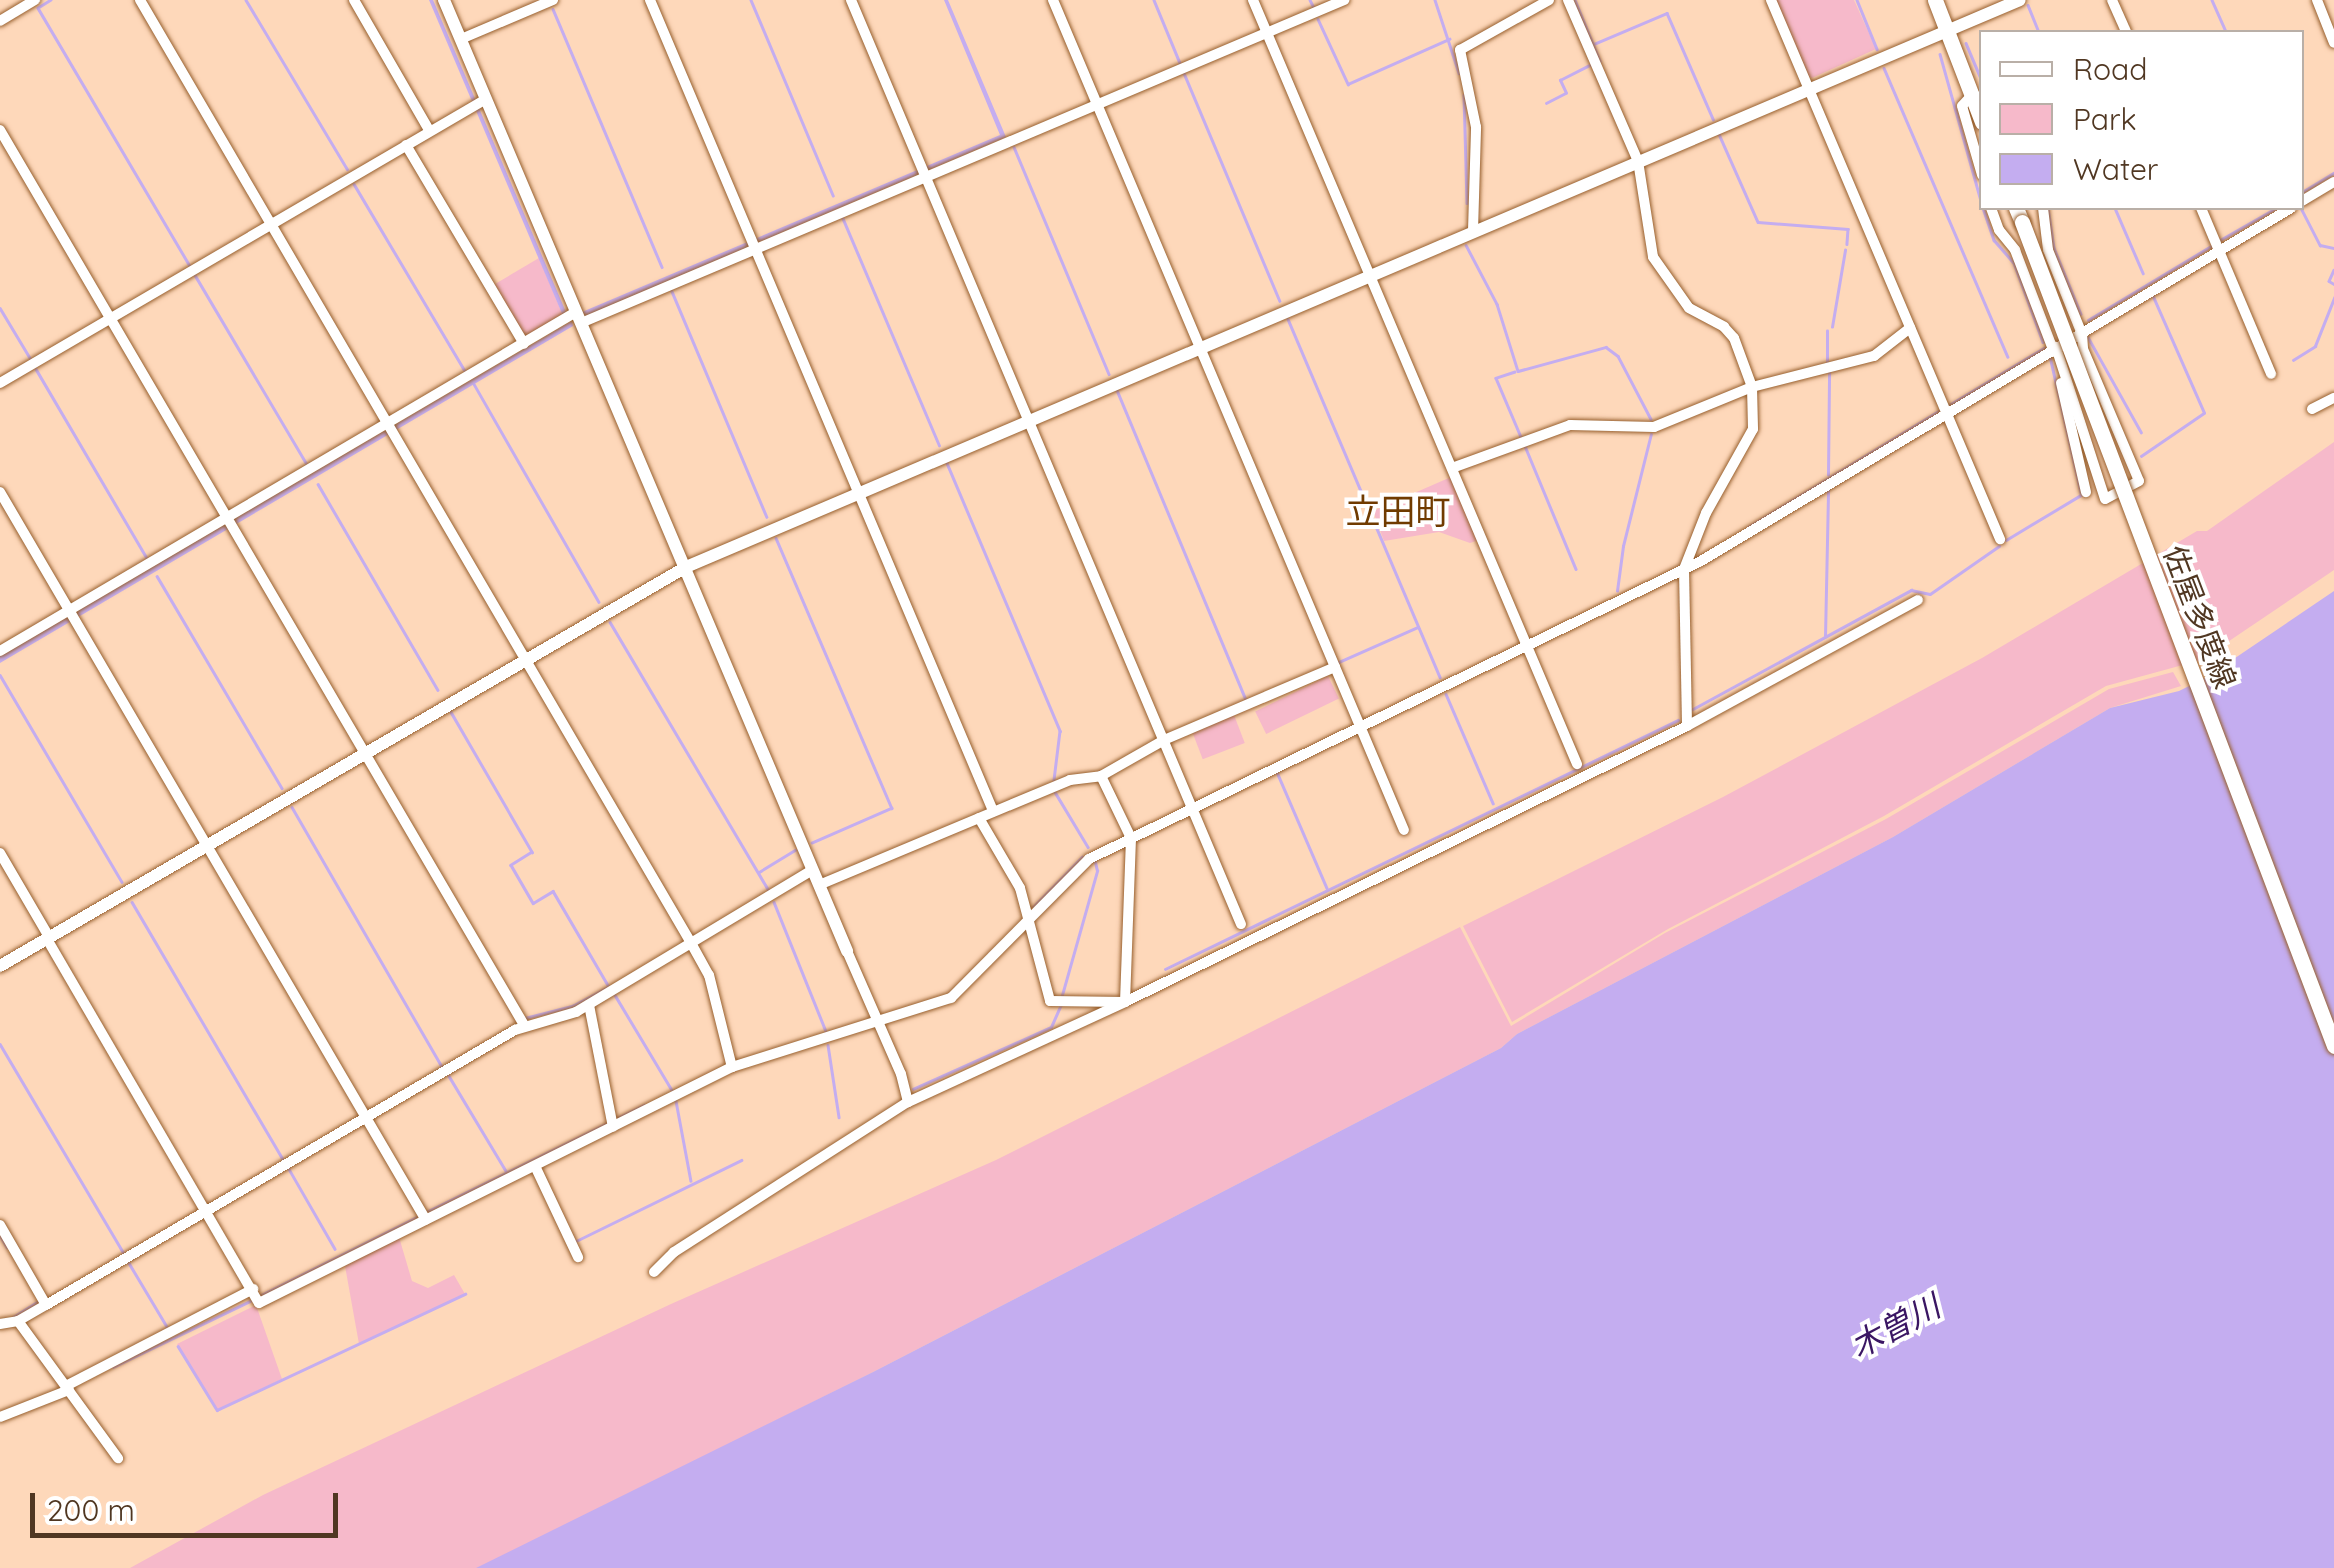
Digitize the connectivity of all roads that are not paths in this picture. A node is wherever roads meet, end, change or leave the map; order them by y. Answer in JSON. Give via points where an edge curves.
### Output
{"nodes":[{"id":1,"x":35,"y":0,"type":"edge"},
{"id":2,"x":140,"y":0,"type":"edge"},
{"id":3,"x":354,"y":0,"type":"edge"},
{"id":4,"x":444,"y":0,"type":"edge"},
{"id":5,"x":553,"y":0,"type":"edge"},
{"id":6,"x":650,"y":0,"type":"edge"},
{"id":7,"x":851,"y":0,"type":"edge"},
{"id":8,"x":1053,"y":0,"type":"edge"},
{"id":9,"x":1253,"y":0,"type":"edge"},
{"id":10,"x":1344,"y":0,"type":"edge"},
{"id":11,"x":1549,"y":0,"type":"edge"},
{"id":12,"x":1568,"y":0,"type":"edge"},
{"id":13,"x":1771,"y":0,"type":"edge"},
{"id":14,"x":1936,"y":0,"type":"edge"},
{"id":15,"x":2020,"y":0,"type":"edge"},
{"id":16,"x":2112,"y":0,"type":"edge"},
{"id":17,"x":2317,"y":0,"type":"edge"},
{"id":18,"x":0,"y":21,"type":"edge"},
{"id":19,"x":1947,"y":30,"type":"junction"},
{"id":20,"x":2125,"y":30,"type":"edge"},
{"id":21,"x":1267,"y":34,"type":"junction"},
{"id":22,"x":461,"y":38,"type":"junction"},
{"id":23,"x":2334,"y":43,"type":"edge"},
{"id":24,"x":1808,"y":88,"type":"junction"},
{"id":25,"x":1976,"y":97,"type":"edge"},
{"id":26,"x":479,"y":102,"type":"junction"},
{"id":27,"x":1098,"y":104,"type":"junction"},
{"id":28,"x":0,"y":130,"type":"edge"},
{"id":29,"x":429,"y":130,"type":"junction"},
{"id":30,"x":406,"y":145,"type":"junction"},
{"id":31,"x":1638,"y":161,"type":"junction"},
{"id":32,"x":1979,"y":165,"type":"edge"},
{"id":33,"x":924,"y":172,"type":"junction"},
{"id":34,"x":2334,"y":182,"type":"edge"},
{"id":35,"x":2304,"y":200,"type":"edge"},
{"id":36,"x":1992,"y":210,"type":"edge"},
{"id":37,"x":2043,"y":210,"type":"edge"},
{"id":38,"x":2202,"y":210,"type":"edge"},
{"id":39,"x":2288,"y":210,"type":"edge"},
{"id":40,"x":2019,"y":215,"type":"edge"},
{"id":41,"x":271,"y":224,"type":"junction"},
{"id":42,"x":1473,"y":231,"type":"junction"},
{"id":43,"x":754,"y":244,"type":"junction"},
{"id":44,"x":2219,"y":251,"type":"junction"},
{"id":45,"x":1371,"y":274,"type":"junction"},
{"id":46,"x":112,"y":317,"type":"junction"},
{"id":47,"x":579,"y":317,"type":"junction"},
{"id":48,"x":1910,"y":328,"type":"junction"},
{"id":49,"x":2082,"y":334,"type":"junction"},
{"id":50,"x":524,"y":344,"type":"junction"},
{"id":51,"x":1200,"y":347,"type":"junction"},
{"id":52,"x":2055,"y":348,"type":"junction"},
{"id":53,"x":2271,"y":374,"type":"dead end"},
{"id":54,"x":0,"y":383,"type":"edge"},
{"id":55,"x":1752,"y":388,"type":"junction"},
{"id":56,"x":2334,"y":398,"type":"edge"},
{"id":57,"x":2312,"y":409,"type":"dead end"},
{"id":58,"x":1947,"y":414,"type":"junction"},
{"id":59,"x":1027,"y":420,"type":"junction"},
{"id":60,"x":391,"y":428,"type":"junction"},
{"id":61,"x":1452,"y":468,"type":"junction"},
{"id":62,"x":0,"y":492,"type":"edge"},
{"id":63,"x":2086,"y":492,"type":"dead end"},
{"id":64,"x":858,"y":493,"type":"junction"},
{"id":65,"x":232,"y":521,"type":"junction"},
{"id":66,"x":2000,"y":538,"type":"dead end"},
{"id":67,"x":686,"y":567,"type":"junction"},
{"id":68,"x":1684,"y":569,"type":"junction"},
{"id":69,"x":1918,"y":600,"type":"dead end"},
{"id":70,"x":71,"y":615,"type":"junction"},
{"id":71,"x":1529,"y":648,"type":"junction"},
{"id":72,"x":0,"y":651,"type":"edge"},
{"id":73,"x":526,"y":660,"type":"junction"},
{"id":74,"x":1335,"y":667,"type":"junction"},
{"id":75,"x":1687,"y":726,"type":"junction"},
{"id":76,"x":1360,"y":728,"type":"junction"},
{"id":77,"x":1164,"y":740,"type":"junction"},
{"id":78,"x":367,"y":752,"type":"junction"},
{"id":79,"x":1577,"y":764,"type":"dead end"},
{"id":80,"x":1102,"y":776,"type":"junction"},
{"id":81,"x":1193,"y":808,"type":"junction"},
{"id":82,"x":993,"y":811,"type":"junction"},
{"id":83,"x":979,"y":818,"type":"junction"},
{"id":84,"x":1404,"y":830,"type":"dead end"},
{"id":85,"x":1131,"y":838,"type":"junction"},
{"id":86,"x":206,"y":846,"type":"junction"},
{"id":87,"x":0,"y":853,"type":"edge"},
{"id":88,"x":812,"y":870,"type":"junction"},
{"id":89,"x":819,"y":885,"type":"junction"},
{"id":90,"x":1028,"y":919,"type":"junction"},
{"id":91,"x":1241,"y":924,"type":"dead end"},
{"id":92,"x":48,"y":938,"type":"junction"},
{"id":93,"x":692,"y":943,"type":"junction"},
{"id":94,"x":848,"y":952,"type":"joint"},
{"id":95,"x":0,"y":966,"type":"edge"},
{"id":96,"x":1125,"y":1002,"type":"junction"},
{"id":97,"x":589,"y":1005,"type":"junction"},
{"id":98,"x":878,"y":1022,"type":"junction"},
{"id":99,"x":524,"y":1025,"type":"junction"},
{"id":100,"x":2334,"y":1046,"type":"edge"},
{"id":101,"x":732,"y":1064,"type":"junction"},
{"id":102,"x":908,"y":1102,"type":"junction"},
{"id":103,"x":365,"y":1118,"type":"junction"},
{"id":104,"x":611,"y":1123,"type":"junction"},
{"id":105,"x":534,"y":1166,"type":"junction"},
{"id":106,"x":206,"y":1210,"type":"junction"},
{"id":107,"x":424,"y":1216,"type":"junction"},
{"id":108,"x":0,"y":1225,"type":"edge"},
{"id":109,"x":578,"y":1256,"type":"dead end"},
{"id":110,"x":654,"y":1272,"type":"dead end"},
{"id":111,"x":255,"y":1295,"type":"junction"},
{"id":112,"x":46,"y":1304,"type":"junction"},
{"id":113,"x":18,"y":1320,"type":"junction"},
{"id":114,"x":0,"y":1324,"type":"edge"},
{"id":115,"x":67,"y":1388,"type":"junction"},
{"id":116,"x":0,"y":1417,"type":"edge"},
{"id":117,"x":118,"y":1458,"type":"dead end"}],
"edges":[{"from":1,"to":18,"type":"street"},
{"from":2,"to":41,"type":"street"},
{"from":3,"to":29,"type":"street"},
{"from":4,"to":22,"type":"street"},
{"from":5,"to":22,"type":"street"},
{"from":6,"to":43,"type":"street"},
{"from":7,"to":33,"type":"street"},
{"from":8,"to":27,"type":"street"},
{"from":9,"to":21,"type":"street"},
{"from":10,"to":21,"type":"street"},
{"from":11,"to":42,"type":"street","via":[[1460,50],[1476,127]]},
{"from":12,"to":31,"type":"street"},
{"from":13,"to":24,"type":"street"},
{"from":14,"to":19,"type":"main road"},
{"from":15,"to":19,"type":"street"},
{"from":16,"to":20,"type":"street"},
{"from":17,"to":23,"type":"street"},
{"from":19,"to":24,"type":"street"},
{"from":19,"to":25,"type":"main road"},
{"from":21,"to":27,"type":"street"},
{"from":21,"to":45,"type":"street"},
{"from":22,"to":26,"type":"street"},
{"from":24,"to":31,"type":"street"},
{"from":24,"to":48,"type":"street"},
{"from":25,"to":32,"type":"street","via":[[1962,106]]},
{"from":26,"to":29,"type":"street"},
{"from":26,"to":47,"type":"street"},
{"from":27,"to":33,"type":"street"},
{"from":27,"to":51,"type":"street"},
{"from":28,"to":46,"type":"street"},
{"from":29,"to":30,"type":"street"},
{"from":30,"to":41,"type":"street"},
{"from":30,"to":50,"type":"street"},
{"from":31,"to":42,"type":"street"},
{"from":31,"to":55,"type":"street","via":[[1653,257],[1690,308],[1734,338]]},
{"from":33,"to":43,"type":"street"},
{"from":33,"to":59,"type":"street"},
{"from":34,"to":35,"type":"street"},
{"from":36,"to":52,"type":"street"},
{"from":37,"to":49,"type":"street","via":[[2048,250]]},
{"from":38,"to":44,"type":"street"},
{"from":39,"to":44,"type":"street"},
{"from":40,"to":100,"type":"main road","name":"佐屋多度線","bridge":true},
{"from":41,"to":46,"type":"street"},
{"from":41,"to":60,"type":"street"},
{"from":42,"to":45,"type":"street"},
{"from":43,"to":47,"type":"street"},
{"from":43,"to":64,"type":"street"},
{"from":44,"to":49,"type":"street"},
{"from":44,"to":53,"type":"street"},
{"from":45,"to":51,"type":"street"},
{"from":45,"to":61,"type":"street"},
{"from":46,"to":54,"type":"street"},
{"from":46,"to":65,"type":"street"},
{"from":47,"to":50,"type":"street"},
{"from":47,"to":67,"type":"street"},
{"from":48,"to":55,"type":"street","via":[[1874,356]]},
{"from":48,"to":58,"type":"street"},
{"from":49,"to":52,"type":"street"},
{"from":49,"to":52,"type":"street","via":[[2139,480],[2105,499]]},
{"from":50,"to":60,"type":"street"},
{"from":51,"to":59,"type":"street"},
{"from":51,"to":74,"type":"street"},
{"from":52,"to":58,"type":"street"},
{"from":52,"to":63,"type":"street"},
{"from":55,"to":61,"type":"street","via":[[1654,427],[1570,425]]},
{"from":55,"to":68,"type":"street","via":[[1753,429],[1706,513]]},
{"from":56,"to":57,"type":"street"},
{"from":58,"to":66,"type":"street"},
{"from":58,"to":68,"type":"street"},
{"from":59,"to":64,"type":"street"},
{"from":59,"to":77,"type":"street"},
{"from":60,"to":65,"type":"street"},
{"from":60,"to":73,"type":"street"},
{"from":61,"to":71,"type":"street"},
{"from":62,"to":70,"type":"street"},
{"from":64,"to":67,"type":"street"},
{"from":64,"to":82,"type":"street"},
{"from":65,"to":70,"type":"street"},
{"from":65,"to":78,"type":"street"},
{"from":67,"to":73,"type":"street"},
{"from":67,"to":88,"type":"street"},
{"from":68,"to":71,"type":"street"},
{"from":68,"to":75,"type":"street"},
{"from":69,"to":75,"type":"street"},
{"from":70,"to":72,"type":"street"},
{"from":70,"to":86,"type":"street"},
{"from":71,"to":76,"type":"street"},
{"from":71,"to":79,"type":"street"},
{"from":73,"to":78,"type":"street"},
{"from":73,"to":93,"type":"street"},
{"from":74,"to":76,"type":"street"},
{"from":74,"to":77,"type":"street"},
{"from":75,"to":96,"type":"street"},
{"from":76,"to":81,"type":"street"},
{"from":76,"to":84,"type":"street"},
{"from":77,"to":80,"type":"street"},
{"from":77,"to":81,"type":"street"},
{"from":78,"to":86,"type":"street"},
{"from":78,"to":99,"type":"street"},
{"from":80,"to":82,"type":"street","via":[[1070,780]]},
{"from":80,"to":85,"type":"street"},
{"from":81,"to":85,"type":"street"},
{"from":81,"to":91,"type":"street"},
{"from":82,"to":83,"type":"street"},
{"from":83,"to":89,"type":"street"},
{"from":83,"to":90,"type":"street","via":[[1020,888]]},
{"from":85,"to":90,"type":"street","via":[[1089,859]]},
{"from":85,"to":96,"type":"street"},
{"from":86,"to":92,"type":"street"},
{"from":86,"to":103,"type":"street"},
{"from":87,"to":92,"type":"street"},
{"from":88,"to":89,"type":"street"},
{"from":88,"to":93,"type":"street"},
{"from":89,"to":94,"type":"street"},
{"from":90,"to":96,"type":"street","via":[[1050,1000]]},
{"from":90,"to":98,"type":"street","via":[[960,993]]},
{"from":92,"to":95,"type":"street"},
{"from":92,"to":106,"type":"street"},
{"from":93,"to":97,"type":"street"},
{"from":93,"to":101,"type":"street","via":[[710,976]]},
{"from":94,"to":98,"type":"street"},
{"from":96,"to":102,"type":"street"},
{"from":97,"to":99,"type":"street"},
{"from":97,"to":104,"type":"street"},
{"from":98,"to":101,"type":"street"},
{"from":98,"to":102,"type":"street"},
{"from":99,"to":103,"type":"street"},
{"from":101,"to":104,"type":"street"},
{"from":102,"to":110,"type":"street","via":[[674,1252]]},
{"from":103,"to":106,"type":"street"},
{"from":103,"to":107,"type":"street"},
{"from":104,"to":105,"type":"street"},
{"from":105,"to":107,"type":"street"},
{"from":105,"to":109,"type":"street"},
{"from":106,"to":111,"type":"street"},
{"from":106,"to":112,"type":"street"},
{"from":107,"to":111,"type":"street"},
{"from":108,"to":112,"type":"street"},
{"from":111,"to":115,"type":"street"},
{"from":112,"to":113,"type":"street"},
{"from":113,"to":114,"type":"street"},
{"from":113,"to":115,"type":"street"},
{"from":115,"to":116,"type":"street"},
{"from":115,"to":117,"type":"street"}]}
